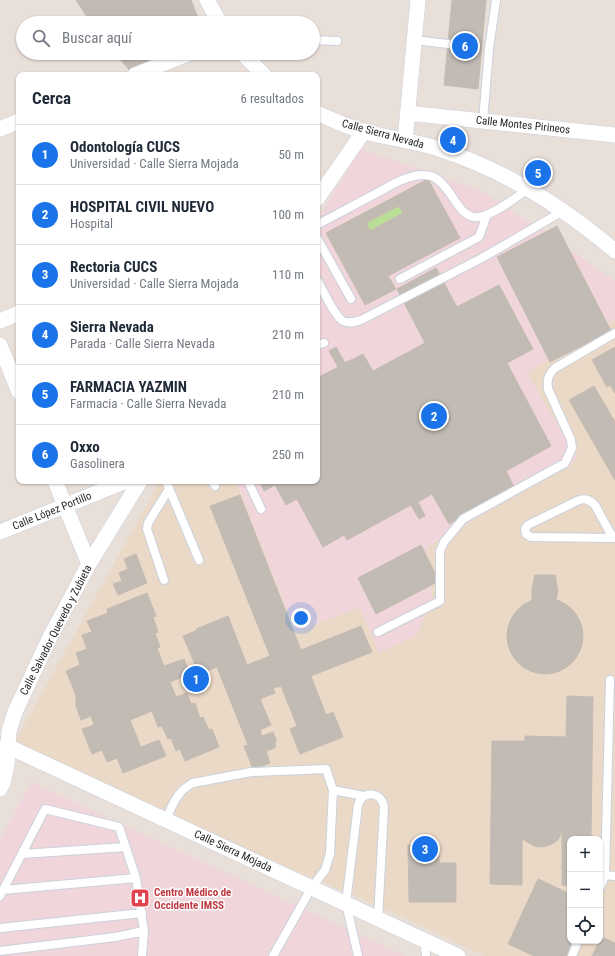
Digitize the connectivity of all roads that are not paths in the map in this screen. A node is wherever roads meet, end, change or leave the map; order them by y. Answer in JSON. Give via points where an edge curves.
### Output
{"nodes":[{"id":1,"x":207,"y":0,"type":"edge"},
{"id":2,"x":418,"y":0,"type":"edge"},
{"id":3,"x":496,"y":0,"type":"edge"},
{"id":4,"x":216,"y":16,"type":"edge"},
{"id":5,"x":320,"y":40,"type":"edge"},
{"id":6,"x":414,"y":40,"type":"junction"},
{"id":7,"x":337,"y":41,"type":"dead end"},
{"id":8,"x":448,"y":44,"type":"dead end"},
{"id":9,"x":172,"y":60,"type":"edge"},
{"id":10,"x":254,"y":60,"type":"edge"},
{"id":11,"x":142,"y":72,"type":"edge"},
{"id":12,"x":262,"y":72,"type":"edge"},
{"id":13,"x":407,"y":113,"type":"junction"},
{"id":14,"x":320,"y":114,"type":"edge"},
{"id":15,"x":483,"y":121,"type":"junction"},
{"id":16,"x":16,"y":122,"type":"edge"},
{"id":17,"x":0,"y":129,"type":"edge"},
{"id":18,"x":364,"y":132,"type":"junction"},
{"id":19,"x":615,"y":135,"type":"edge"},
{"id":20,"x":405,"y":141,"type":"junction"},
{"id":21,"x":528,"y":189,"type":"junction"},
{"id":22,"x":320,"y":193,"type":"edge"},
{"id":23,"x":563,"y":211,"type":"junction"},
{"id":24,"x":487,"y":215,"type":"junction"},
{"id":25,"x":320,"y":223,"type":"edge"},
{"id":26,"x":320,"y":243,"type":"edge"},
{"id":27,"x":615,"y":251,"type":"edge"},
{"id":28,"x":400,"y":279,"type":"dead end"},
{"id":29,"x":320,"y":285,"type":"edge"},
{"id":30,"x":351,"y":299,"type":"dead end"},
{"id":31,"x":16,"y":314,"type":"edge"},
{"id":32,"x":0,"y":321,"type":"edge"},
{"id":33,"x":615,"y":333,"type":"edge"},
{"id":34,"x":0,"y":345,"type":"edge"},
{"id":35,"x":16,"y":385,"type":"edge"},
{"id":36,"x":56,"y":484,"type":"edge"},
{"id":37,"x":119,"y":484,"type":"edge"},
{"id":38,"x":138,"y":484,"type":"edge"},
{"id":39,"x":249,"y":484,"type":"edge"},
{"id":40,"x":168,"y":485,"type":"edge"},
{"id":41,"x":65,"y":506,"type":"junction"},
{"id":42,"x":261,"y":509,"type":"dead end"},
{"id":43,"x":0,"y":532,"type":"edge"},
{"id":44,"x":614,"y":538,"type":"edge"},
{"id":45,"x":199,"y":560,"type":"dead end"},
{"id":46,"x":89,"y":564,"type":"junction"},
{"id":47,"x":164,"y":580,"type":"dead end"},
{"id":48,"x":378,"y":632,"type":"dead end"},
{"id":49,"x":610,"y":680,"type":"dead end"},
{"id":50,"x":4,"y":747,"type":"edge"},
{"id":51,"x":0,"y":789,"type":"edge"},
{"id":52,"x":333,"y":790,"type":"junction"},
{"id":53,"x":364,"y":796,"type":"junction"},
{"id":54,"x":166,"y":820,"type":"junction"},
{"id":55,"x":125,"y":847,"type":"junction"},
{"id":56,"x":22,"y":854,"type":"junction"},
{"id":57,"x":606,"y":875,"type":"junction"},
{"id":58,"x":615,"y":876,"type":"edge"},
{"id":59,"x":136,"y":878,"type":"junction"},
{"id":60,"x":603,"y":882,"type":"edge"},
{"id":61,"x":312,"y":887,"type":"junction"},
{"id":62,"x":2,"y":893,"type":"edge"},
{"id":63,"x":346,"y":903,"type":"junction"},
{"id":64,"x":142,"y":913,"type":"junction"},
{"id":65,"x":378,"y":919,"type":"junction"},
{"id":66,"x":0,"y":928,"type":"edge"},
{"id":67,"x":144,"y":931,"type":"junction"},
{"id":68,"x":424,"y":940,"type":"junction"},
{"id":69,"x":577,"y":944,"type":"edge"},
{"id":70,"x":0,"y":952,"type":"edge"},
{"id":71,"x":142,"y":956,"type":"edge"},
{"id":72,"x":273,"y":956,"type":"edge"},
{"id":73,"x":358,"y":956,"type":"edge"},
{"id":74,"x":426,"y":956,"type":"edge"},
{"id":75,"x":458,"y":956,"type":"edge"},
{"id":76,"x":572,"y":956,"type":"edge"}],
"edges":[{"from":1,"to":4,"type":"street"},
{"from":2,"to":6,"type":"street"},
{"from":3,"to":15,"type":"lane","via":[[486,48]]},
{"from":5,"to":7,"type":"lane"},
{"from":6,"to":8,"type":"lane"},
{"from":6,"to":13,"type":"street"},
{"from":9,"to":11,"type":"street"},
{"from":10,"to":12,"type":"street"},
{"from":13,"to":15,"type":"street","name":"Calle Montes Pirineos"},
{"from":13,"to":20,"type":"street"},
{"from":14,"to":18,"type":"street","name":"Calle Sierra Nevada"},
{"from":15,"to":19,"type":"street","name":"Calle Montes Pirineos"},
{"from":16,"to":17,"type":"street"},
{"from":18,"to":20,"type":"street","name":"Calle Sierra Nevada"},
{"from":18,"to":22,"type":"street"},
{"from":20,"to":21,"type":"street","name":"Calle Sierra Nevada","via":[[466,159]]},
{"from":21,"to":23,"type":"street","name":"Calle Sierra Nevada"},
{"from":21,"to":24,"type":"lane"},
{"from":23,"to":27,"type":"street","name":"Calle Sierra Nevada"},
{"from":23,"to":29,"type":"lane","via":[[482,258],[352,323],[342,320],[335,312]]},
{"from":24,"to":25,"type":"lane","via":[[478,218],[468,216],[437,178],[424,175],[404,179]]},
{"from":24,"to":28,"type":"lane","via":[[479,237]]},
{"from":26,"to":30,"type":"lane"},
{"from":31,"to":32,"type":"street"},
{"from":33,"to":48,"type":"lane","via":[[549,373],[548,389],[571,440],[572,448],[565,463],[463,519],[444,542],[440,551],[440,601]]},
{"from":34,"to":35,"type":"street"},
{"from":36,"to":41,"type":"street"},
{"from":37,"to":41,"type":"street","name":"Calle López Portillo"},
{"from":38,"to":46,"type":"street","name":"Calle Salvador Quevedo y Zubieta"},
{"from":39,"to":42,"type":"lane"},
{"from":40,"to":45,"type":"lane"},
{"from":40,"to":47,"type":"lane","via":[[147,529]]},
{"from":41,"to":43,"type":"street","name":"Calle López Portillo"},
{"from":41,"to":46,"type":"street"},
{"from":44,"to":44,"type":"lane","via":[[531,537],[526,534],[525,529],[528,525],[585,499],[595,505]]},
{"from":46,"to":50,"type":"street","name":"Calle Salvador Quevedo y Zubieta","via":[[50,636],[15,712]]},
{"from":49,"to":57,"type":"lane"},
{"from":50,"to":51,"type":"street","name":"Calle Salvador Quevedo y Zubieta","via":[[7,765]]},
{"from":50,"to":54,"type":"street","name":"Calle Sierra Mojada"},
{"from":52,"to":53,"type":"lane"},
{"from":52,"to":54,"type":"lane","via":[[326,770],[251,772],[193,783],[185,787],[179,792]]},
{"from":52,"to":61,"type":"lane","via":[[330,854],[325,870]]},
{"from":53,"to":63,"type":"lane","via":[[358,805]]},
{"from":53,"to":65,"type":"lane","via":[[379,796],[384,807]]},
{"from":54,"to":61,"type":"street","name":"Calle Sierra Mojada"},
{"from":55,"to":56,"type":"lane"},
{"from":55,"to":56,"type":"lane","via":[[119,827],[45,809]]},
{"from":55,"to":59,"type":"lane"},
{"from":56,"to":62,"type":"lane"},
{"from":57,"to":58,"type":"lane"},
{"from":57,"to":60,"type":"lane"},
{"from":59,"to":62,"type":"lane"},
{"from":59,"to":64,"type":"lane"},
{"from":61,"to":63,"type":"street","name":"Calle Sierra Mojada"},
{"from":61,"to":72,"type":"lane"},
{"from":63,"to":65,"type":"street","name":"Calle Sierra Mojada"},
{"from":63,"to":73,"type":"lane"},
{"from":64,"to":66,"type":"lane"},
{"from":64,"to":67,"type":"lane"},
{"from":65,"to":68,"type":"street","name":"Calle Sierra Mojada"},
{"from":67,"to":70,"type":"lane"},
{"from":67,"to":71,"type":"lane"},
{"from":68,"to":74,"type":"lane"},
{"from":68,"to":75,"type":"street","name":"Calle Sierra Mojada"},
{"from":69,"to":76,"type":"lane"}]}
